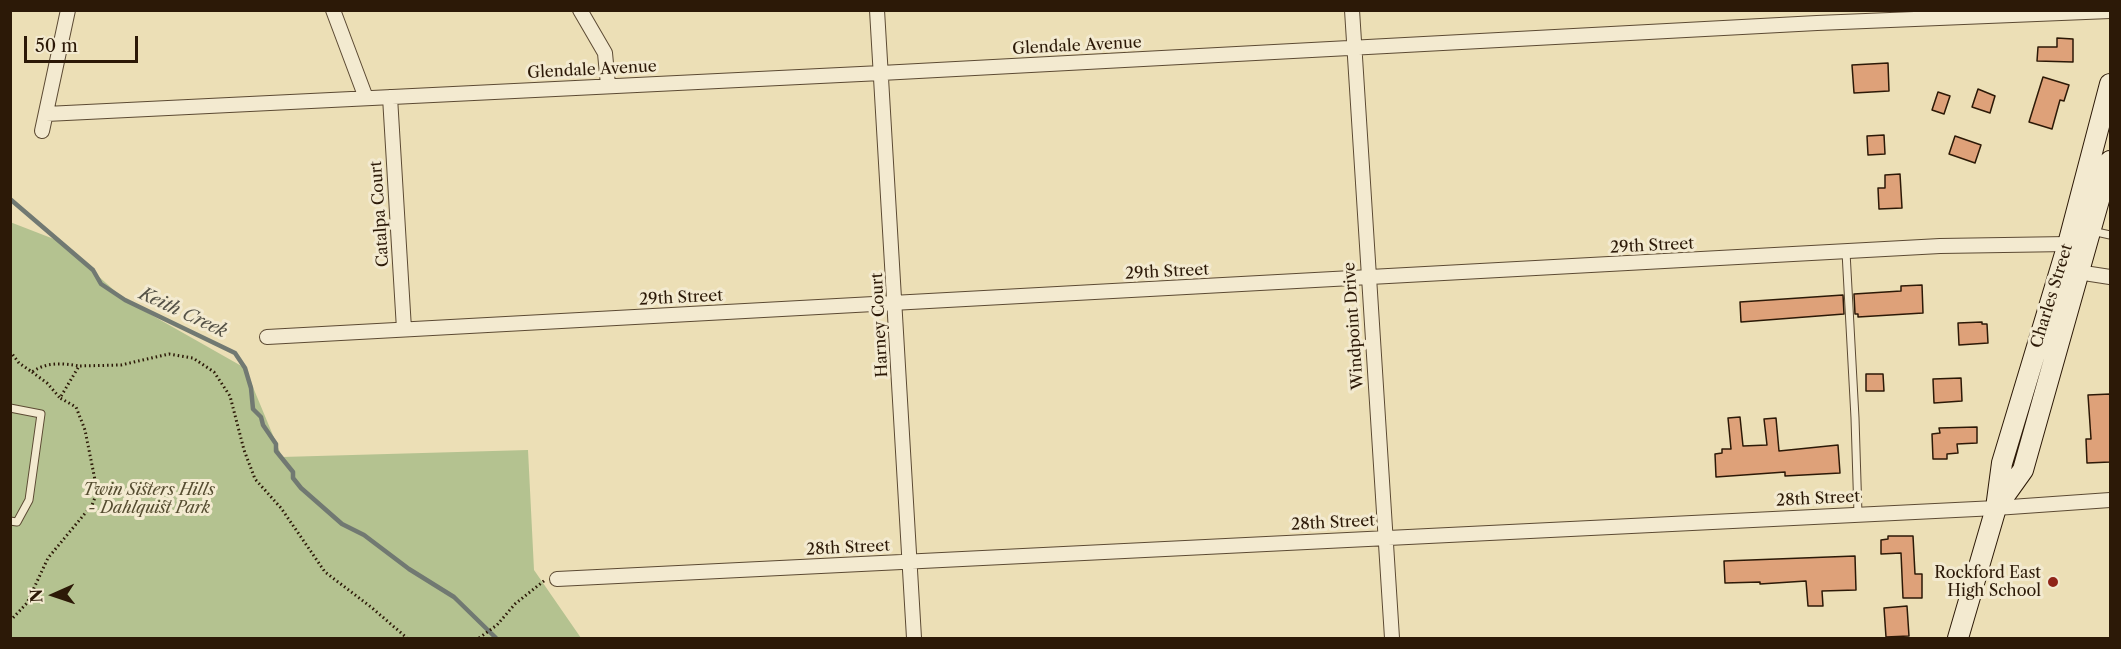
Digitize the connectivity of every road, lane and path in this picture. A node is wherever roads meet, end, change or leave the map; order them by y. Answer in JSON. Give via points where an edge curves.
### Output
{"nodes":[{"id":1,"x":68,"y":10,"type":"edge"},
{"id":2,"x":333,"y":10,"type":"edge"},
{"id":3,"x":580,"y":10,"type":"edge"},
{"id":4,"x":878,"y":10,"type":"edge"},
{"id":5,"x":1352,"y":10,"type":"edge"},
{"id":6,"x":2110,"y":11,"type":"edge"},
{"id":7,"x":1816,"y":17,"type":"edge"},
{"id":8,"x":1354,"y":48,"type":"junction"},
{"id":9,"x":881,"y":73,"type":"junction"},
{"id":10,"x":2110,"y":84,"type":"edge"},
{"id":11,"x":608,"y":85,"type":"junction"},
{"id":12,"x":390,"y":97,"type":"junction"},
{"id":13,"x":366,"y":98,"type":"junction"},
{"id":14,"x":46,"y":114,"type":"junction"},
{"id":15,"x":42,"y":131,"type":"dead end"},
{"id":16,"x":2109,"y":170,"type":"edge"},
{"id":17,"x":2089,"y":231,"type":"junction"},
{"id":18,"x":2110,"y":235,"type":"edge"},
{"id":19,"x":2068,"y":244,"type":"junction"},
{"id":20,"x":1846,"y":252,"type":"junction"},
{"id":21,"x":2069,"y":270,"type":"junction"},
{"id":22,"x":1368,"y":277,"type":"junction"},
{"id":23,"x":2110,"y":277,"type":"edge"},
{"id":24,"x":895,"y":303,"type":"junction"},
{"id":25,"x":404,"y":329,"type":"junction"},
{"id":26,"x":267,"y":337,"type":"dead end"},
{"id":27,"x":10,"y":351,"type":"edge"},
{"id":28,"x":79,"y":366,"type":"junction"},
{"id":29,"x":32,"y":372,"type":"junction"},
{"id":30,"x":60,"y":398,"type":"junction"},
{"id":31,"x":10,"y":408,"type":"edge"},
{"id":32,"x":2110,"y":500,"type":"edge"},
{"id":33,"x":1996,"y":508,"type":"junction"},
{"id":34,"x":1858,"y":514,"type":"junction"},
{"id":35,"x":10,"y":521,"type":"edge"},
{"id":36,"x":1385,"y":537,"type":"junction"},
{"id":37,"x":909,"y":561,"type":"junction"},
{"id":38,"x":557,"y":579,"type":"joint"},
{"id":39,"x":10,"y":621,"type":"edge"},
{"id":40,"x":407,"y":639,"type":"edge"},
{"id":41,"x":479,"y":639,"type":"edge"},
{"id":42,"x":914,"y":639,"type":"edge"},
{"id":43,"x":1392,"y":639,"type":"edge"},
{"id":44,"x":1958,"y":639,"type":"edge"}],
"edges":[{"from":1,"to":14,"type":"street"},
{"from":2,"to":13,"type":"street"},
{"from":3,"to":11,"type":"street","via":[[605,53]]},
{"from":4,"to":9,"type":"street","name":"Harney Court"},
{"from":5,"to":8,"type":"street","name":"Windpoint Drive"},
{"from":6,"to":7,"type":"street","name":"Glendale Avenue"},
{"from":7,"to":8,"type":"street","name":"Glendale Avenue"},
{"from":8,"to":9,"type":"street","name":"Glendale Avenue"},
{"from":8,"to":22,"type":"street","name":"Windpoint Drive"},
{"from":9,"to":11,"type":"street","name":"Glendale Avenue"},
{"from":9,"to":24,"type":"street","name":"Harney Court"},
{"from":10,"to":19,"type":"main road","name":"Charles Street"},
{"from":11,"to":12,"type":"street","name":"Glendale Avenue"},
{"from":12,"to":13,"type":"street","name":"Glendale Avenue"},
{"from":12,"to":25,"type":"street","name":"Catalpa Court"},
{"from":13,"to":14,"type":"street","name":"Glendale Avenue"},
{"from":14,"to":15,"type":"street"},
{"from":16,"to":17,"type":"main road","name":"Charles Street"},
{"from":17,"to":18,"type":"lane"},
{"from":17,"to":21,"type":"main road","name":"Charles Street"},
{"from":19,"to":20,"type":"street","name":"29th Street"},
{"from":19,"to":21,"type":"main road","name":"Charles Street"},
{"from":20,"to":22,"type":"street","name":"29th Street"},
{"from":20,"to":34,"type":"lane"},
{"from":21,"to":23,"type":"street"},
{"from":21,"to":33,"type":"main road","name":"Charles Street","via":[[2002,463]]},
{"from":22,"to":24,"type":"street","name":"29th Street"},
{"from":22,"to":36,"type":"street","name":"Windpoint Drive"},
{"from":24,"to":25,"type":"street","name":"29th Street"},
{"from":24,"to":37,"type":"street","name":"Harney Court"},
{"from":25,"to":26,"type":"street","name":"29th Street"},
{"from":27,"to":29,"type":"path"},
{"from":28,"to":29,"type":"path","via":[[42,365]]},
{"from":28,"to":30,"type":"path"},
{"from":28,"to":40,"type":"path","via":[[121,365],[169,354],[193,358],[214,372],[230,396],[255,479],[281,507],[325,572]]},
{"from":29,"to":30,"type":"path"},
{"from":30,"to":39,"type":"path","via":[[76,407],[85,430],[96,495],[48,558],[27,603]]},
{"from":31,"to":35,"type":"lane","via":[[41,414],[29,500],[17,522]]},
{"from":32,"to":33,"type":"street","name":"28th Street"},
{"from":33,"to":34,"type":"street","name":"28th Street"},
{"from":33,"to":44,"type":"main road","name":"Charles Street"},
{"from":34,"to":36,"type":"street","name":"28th Street"},
{"from":36,"to":37,"type":"street","name":"28th Street"},
{"from":36,"to":43,"type":"street","name":"Windpoint Drive"},
{"from":37,"to":38,"type":"street","name":"28th Street"},
{"from":37,"to":42,"type":"street","name":"Harney Court"},
{"from":38,"to":41,"type":"path","via":[[547,579],[514,604]]}]}
